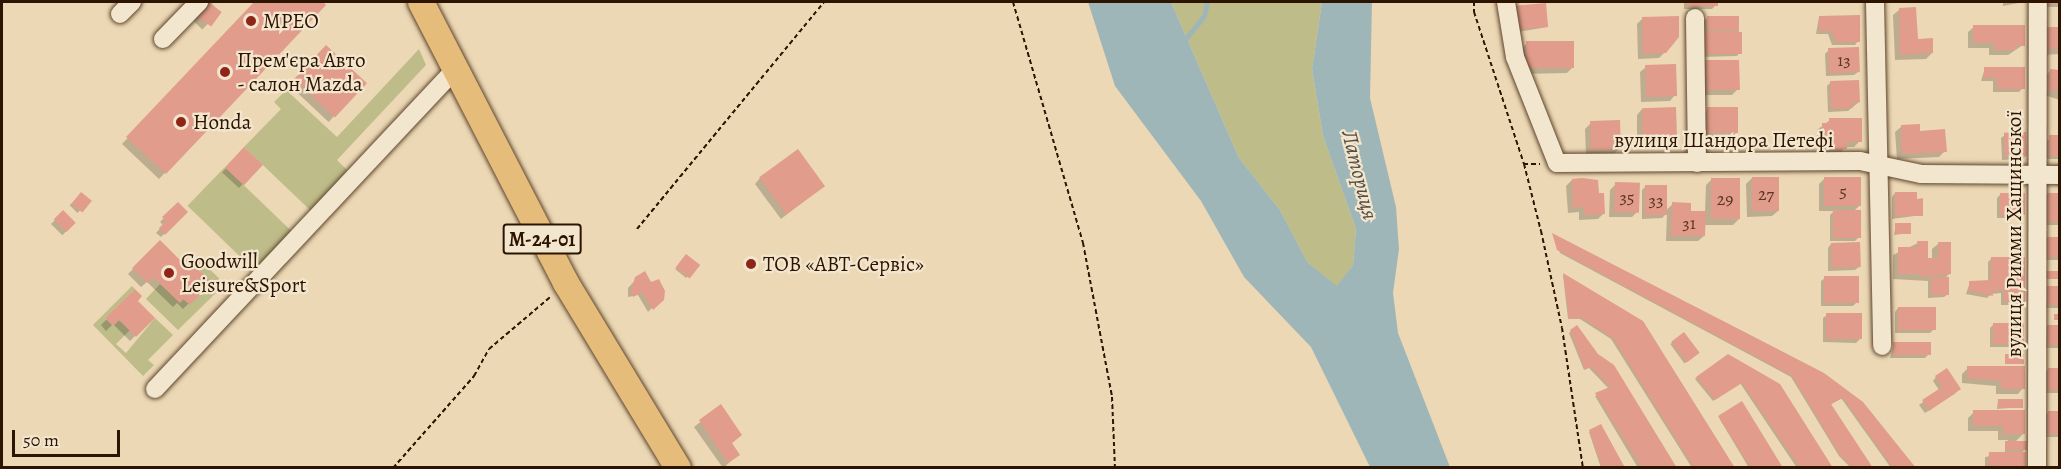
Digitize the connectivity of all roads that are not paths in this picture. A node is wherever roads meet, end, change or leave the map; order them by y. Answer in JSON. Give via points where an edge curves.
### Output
{"nodes":[{"id":1,"x":199,"y":2,"type":"edge"},
{"id":2,"x":421,"y":2,"type":"edge"},
{"id":3,"x":1506,"y":2,"type":"edge"},
{"id":4,"x":1875,"y":2,"type":"edge"},
{"id":5,"x":2038,"y":2,"type":"edge"},
{"id":6,"x":1695,"y":18,"type":"dead end"},
{"id":7,"x":163,"y":39,"type":"dead end"},
{"id":8,"x":455,"y":70,"type":"junction"},
{"id":9,"x":1697,"y":163,"type":"junction"},
{"id":10,"x":1878,"y":165,"type":"junction"},
{"id":11,"x":2037,"y":175,"type":"junction"},
{"id":12,"x":2060,"y":175,"type":"edge"},
{"id":13,"x":1882,"y":346,"type":"dead end"},
{"id":14,"x":155,"y":389,"type":"dead end"},
{"id":15,"x":678,"y":468,"type":"edge"},
{"id":16,"x":2037,"y":468,"type":"edge"}],
"edges":[{"from":1,"to":7,"type":"street"},
{"from":2,"to":8,"type":"highway","number":"М-24-01"},
{"from":3,"to":9,"type":"street","name":"вулиця Шандора Петефі","via":[[1515,57],[1557,163]]},
{"from":4,"to":10,"type":"street"},
{"from":5,"to":11,"type":"street","name":"вулиця Римми Хащинської"},
{"from":6,"to":9,"type":"street"},
{"from":8,"to":14,"type":"street"},
{"from":8,"to":15,"type":"highway","number":"М-24-01","via":[[566,283]]},
{"from":9,"to":10,"type":"street","name":"вулиця Шандора Петефі","via":[[1860,161]]},
{"from":10,"to":11,"type":"street","name":"вулиця Шандора Петефі","via":[[1921,174]]},
{"from":10,"to":13,"type":"street"},
{"from":11,"to":12,"type":"street","name":"вулиця Шандора Петефі"},
{"from":11,"to":16,"type":"street","name":"вулиця Римми Хащинської"}]}
